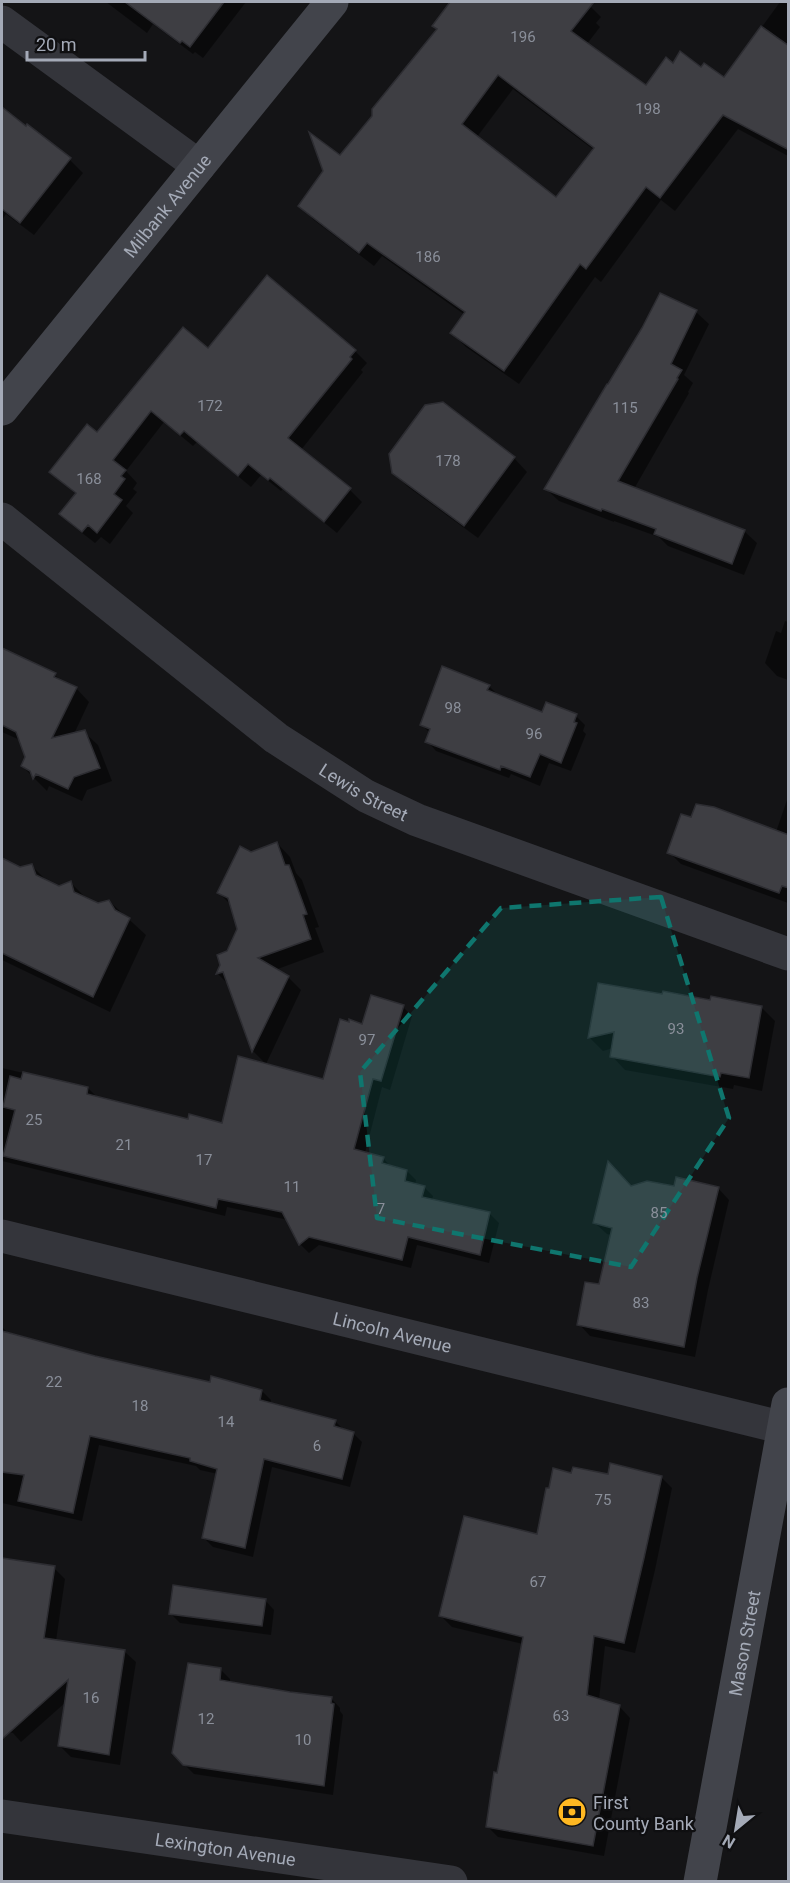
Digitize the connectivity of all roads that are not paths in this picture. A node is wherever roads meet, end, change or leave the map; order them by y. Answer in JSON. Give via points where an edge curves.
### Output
{"nodes":[{"id":1,"x":332,"y":2,"type":"edge"},
{"id":2,"x":2,"y":22,"type":"edge"},
{"id":3,"x":199,"y":166,"type":"junction"},
{"id":4,"x":2,"y":409,"type":"edge"},
{"id":5,"x":2,"y":519,"type":"edge"},
{"id":6,"x":789,"y":954,"type":"edge"},
{"id":7,"x":2,"y":1236,"type":"edge"},
{"id":8,"x":786,"y":1416,"type":"edge"},
{"id":9,"x":2,"y":1816,"type":"edge"},
{"id":10,"x":451,"y":1881,"type":"edge"},
{"id":11,"x":700,"y":1881,"type":"edge"}],
"edges":[{"from":1,"to":3,"type":"main road","name":"Milbank Avenue"},
{"from":2,"to":3,"type":"street"},
{"from":3,"to":4,"type":"main road","name":"Milbank Avenue"},
{"from":5,"to":6,"type":"street","name":"Lewis Street","via":[[276,738],[366,796],[417,820]]},
{"from":7,"to":8,"type":"street","name":"Lincoln Avenue"},
{"from":8,"to":11,"type":"main road","name":"Mason Street"},
{"from":9,"to":10,"type":"street","name":"Lexington Avenue"}]}
